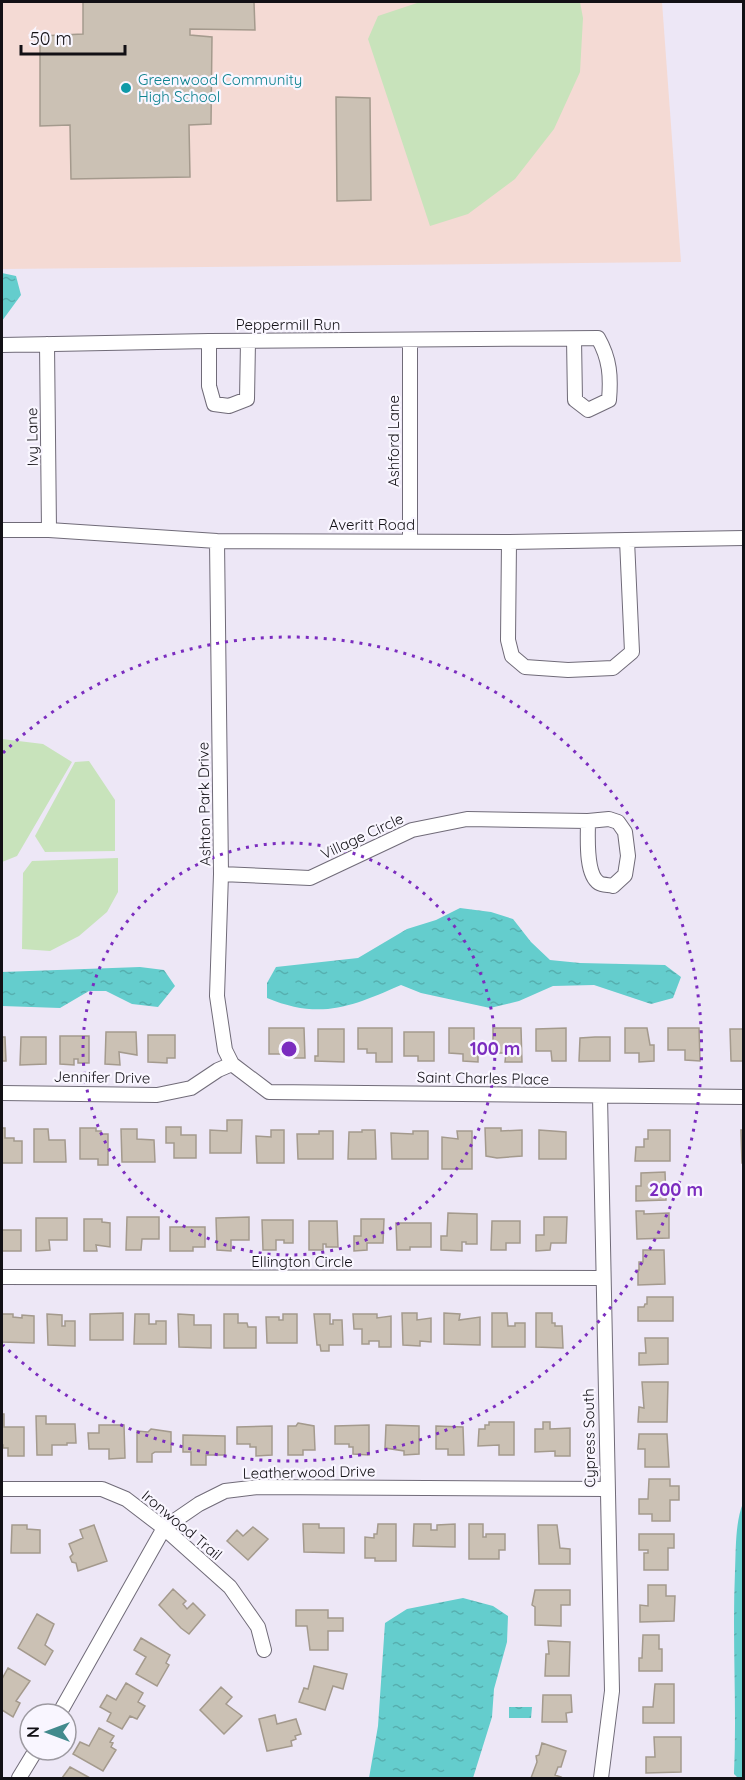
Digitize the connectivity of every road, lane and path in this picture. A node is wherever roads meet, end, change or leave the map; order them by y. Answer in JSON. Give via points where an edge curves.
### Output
{"nodes":[{"id":1,"x":574,"y":339,"type":"junction"},
{"id":2,"x":248,"y":340,"type":"junction"},
{"id":3,"x":209,"y":341,"type":"junction"},
{"id":4,"x":410,"y":341,"type":"junction"},
{"id":5,"x":47,"y":344,"type":"junction"},
{"id":6,"x":2,"y":345,"type":"edge"},
{"id":7,"x":2,"y":530,"type":"edge"},
{"id":8,"x":49,"y":530,"type":"junction"},
{"id":9,"x":744,"y":538,"type":"edge"},
{"id":10,"x":410,"y":540,"type":"junction"},
{"id":11,"x":627,"y":540,"type":"junction"},
{"id":12,"x":217,"y":541,"type":"junction"},
{"id":13,"x":509,"y":542,"type":"junction"},
{"id":14,"x":588,"y":821,"type":"junction"},
{"id":15,"x":221,"y":874,"type":"junction"},
{"id":16,"x":231,"y":1064,"type":"junction"},
{"id":17,"x":2,"y":1093,"type":"edge"},
{"id":18,"x":600,"y":1096,"type":"junction"},
{"id":19,"x":744,"y":1097,"type":"edge"},
{"id":20,"x":2,"y":1277,"type":"edge"},
{"id":21,"x":602,"y":1278,"type":"junction"},
{"id":22,"x":2,"y":1489,"type":"edge"},
{"id":23,"x":606,"y":1489,"type":"junction"},
{"id":24,"x":164,"y":1528,"type":"junction"},
{"id":25,"x":264,"y":1650,"type":"dead end"},
{"id":26,"x":66,"y":1702,"type":"edge"},
{"id":27,"x":29,"y":1762,"type":"edge"},
{"id":28,"x":19,"y":1779,"type":"edge"},
{"id":29,"x":601,"y":1779,"type":"edge"}],
"edges":[{"from":1,"to":1,"type":"street","name":"Peppermill Run","via":[[598,338],[607,354],[609,400],[588,410],[575,400]]},
{"from":1,"to":4,"type":"street","name":"Peppermill Run"},
{"from":2,"to":3,"type":"street","name":"Peppermill Run"},
{"from":2,"to":3,"type":"street","via":[[247,399],[230,406],[214,404],[209,386]]},
{"from":2,"to":4,"type":"street","name":"Peppermill Run"},
{"from":3,"to":5,"type":"street","name":"Peppermill Run"},
{"from":4,"to":10,"type":"street","name":"Ashford Lane"},
{"from":5,"to":6,"type":"street","name":"Peppermill Run"},
{"from":5,"to":8,"type":"street","name":"Ivy Lane"},
{"from":7,"to":8,"type":"street","name":"Averitt Road"},
{"from":8,"to":12,"type":"street","name":"Averitt Road"},
{"from":9,"to":11,"type":"street","name":"Averitt Road"},
{"from":10,"to":12,"type":"street","name":"Averitt Road"},
{"from":10,"to":13,"type":"street","name":"Averitt Road"},
{"from":11,"to":13,"type":"street","name":"Averitt Road"},
{"from":11,"to":13,"type":"street","via":[[632,652],[613,668],[568,670],[525,666],[512,656],[508,640]]},
{"from":12,"to":15,"type":"street","name":"Ashton Park Drive"},
{"from":14,"to":14,"type":"street","name":"Village Circle","via":[[591,875],[599,883],[613,886],[627,870],[625,832],[618,822],[609,819]]},
{"from":14,"to":15,"type":"street","name":"Village Circle","via":[[467,819],[412,830],[310,878]]},
{"from":15,"to":16,"type":"street","name":"Ashton Park Drive","via":[[217,996],[225,1050]]},
{"from":16,"to":17,"type":"street","name":"Jennifer Drive","via":[[191,1088],[157,1095]]},
{"from":16,"to":18,"type":"street","name":"Saint Charles Place","via":[[270,1092]]},
{"from":18,"to":19,"type":"street","name":"Saint Charles Place"},
{"from":18,"to":21,"type":"street","name":"Cypress South"},
{"from":20,"to":21,"type":"street","name":"Ellington Circle"},
{"from":21,"to":23,"type":"street","name":"Cypress South"},
{"from":22,"to":24,"type":"street","name":"Ironwood Trail","via":[[102,1489],[126,1499]]},
{"from":23,"to":24,"type":"street","name":"Leatherwood Drive","via":[[258,1487],[225,1491]]},
{"from":23,"to":29,"type":"street","name":"Cypress South","via":[[612,1691]]},
{"from":24,"to":25,"type":"street","name":"Ironwood Trail","via":[[230,1587],[258,1627]]},
{"from":24,"to":26,"type":"street","name":"Leatherwood Drive"},
{"from":27,"to":28,"type":"street"}]}
